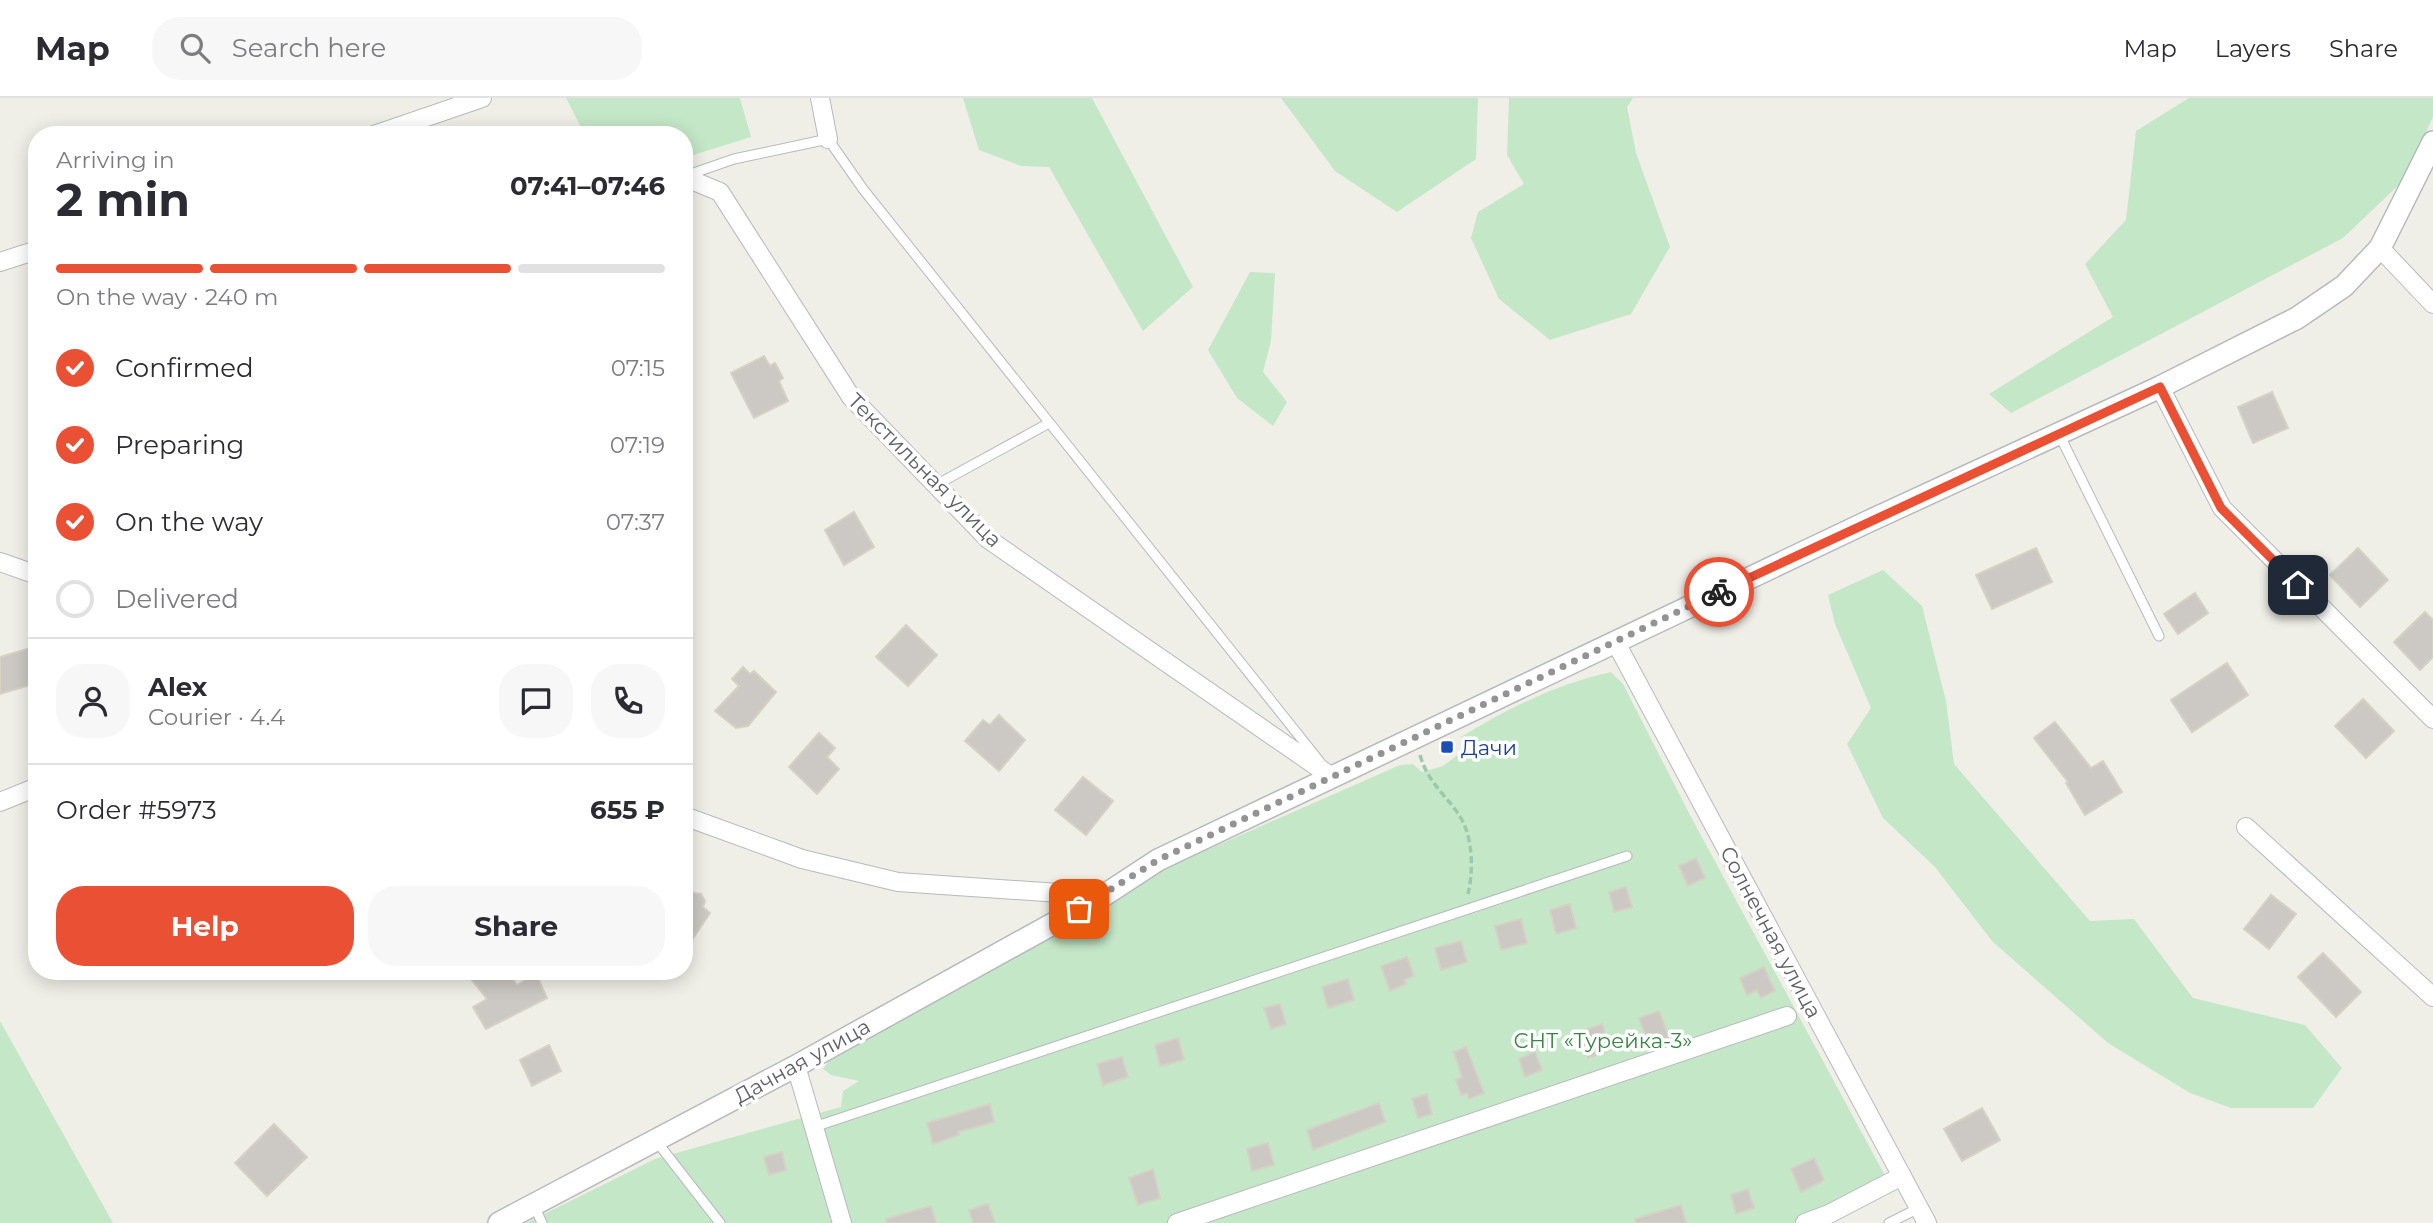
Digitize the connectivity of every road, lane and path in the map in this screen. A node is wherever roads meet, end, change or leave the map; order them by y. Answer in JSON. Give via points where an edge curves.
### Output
{"nodes":[{"id":1,"x":482,"y":98,"type":"edge"},
{"id":2,"x":820,"y":98,"type":"edge"},
{"id":3,"x":400,"y":126,"type":"edge"},
{"id":4,"x":828,"y":139,"type":"junction"},
{"id":5,"x":2433,"y":142,"type":"edge"},
{"id":6,"x":693,"y":174,"type":"edge"},
{"id":7,"x":693,"y":181,"type":"edge"},
{"id":8,"x":2380,"y":248,"type":"junction"},
{"id":9,"x":28,"y":253,"type":"edge"},
{"id":10,"x":0,"y":262,"type":"edge"},
{"id":11,"x":2433,"y":304,"type":"edge"},
{"id":12,"x":2160,"y":387,"type":"junction"},
{"id":13,"x":1049,"y":423,"type":"junction"},
{"id":14,"x":2058,"y":432,"type":"junction"},
{"id":15,"x":936,"y":485,"type":"junction"},
{"id":16,"x":0,"y":562,"type":"edge"},
{"id":17,"x":28,"y":572,"type":"edge"},
{"id":18,"x":2159,"y":636,"type":"dead end"},
{"id":19,"x":1615,"y":641,"type":"junction"},
{"id":20,"x":2433,"y":719,"type":"edge"},
{"id":21,"x":1420,"y":754,"type":"dead end"},
{"id":22,"x":1332,"y":777,"type":"junction"},
{"id":23,"x":28,"y":791,"type":"edge"},
{"id":24,"x":0,"y":802,"type":"edge"},
{"id":25,"x":693,"y":819,"type":"edge"},
{"id":26,"x":2246,"y":827,"type":"dead end"},
{"id":27,"x":1627,"y":856,"type":"dead end"},
{"id":28,"x":1103,"y":896,"type":"junction"},
{"id":29,"x":1465,"y":910,"type":"junction"},
{"id":30,"x":2433,"y":997,"type":"edge"},
{"id":31,"x":1787,"y":1016,"type":"dead end"},
{"id":32,"x":796,"y":1066,"type":"junction"},
{"id":33,"x":814,"y":1127,"type":"junction"},
{"id":34,"x":649,"y":1145,"type":"junction"},
{"id":35,"x":1902,"y":1176,"type":"junction"},
{"id":36,"x":538,"y":1214,"type":"edge"},
{"id":37,"x":1923,"y":1215,"type":"edge"},
{"id":38,"x":499,"y":1223,"type":"edge"},
{"id":39,"x":720,"y":1223,"type":"edge"},
{"id":40,"x":842,"y":1223,"type":"edge"},
{"id":41,"x":1177,"y":1223,"type":"edge"},
{"id":42,"x":1805,"y":1223,"type":"edge"},
{"id":43,"x":1889,"y":1223,"type":"edge"}],
"edges":[{"from":1,"to":3,"type":"street"},
{"from":2,"to":4,"type":"street"},
{"from":4,"to":6,"type":"lane","via":[[734,159]]},
{"from":4,"to":13,"type":"lane"},
{"from":5,"to":8,"type":"street","name":"Дачная улица"},
{"from":7,"to":15,"type":"street","name":"Текстильная улица","via":[[720,192],[851,397]]},
{"from":8,"to":11,"type":"street"},
{"from":8,"to":12,"type":"street","name":"Дачная улица","via":[[2344,286],[2316,306]]},
{"from":9,"to":10,"type":"street"},
{"from":12,"to":14,"type":"street","name":"Дачная улица"},
{"from":12,"to":20,"type":"street","via":[[2221,508]]},
{"from":13,"to":15,"type":"lane"},
{"from":13,"to":22,"type":"lane"},
{"from":14,"to":18,"type":"lane"},
{"from":14,"to":19,"type":"street","name":"Дачная улица"},
{"from":15,"to":22,"type":"street","name":"Текстильная улица","via":[[988,539]]},
{"from":16,"to":17,"type":"street"},
{"from":19,"to":22,"type":"street","name":"Дачная улица"},
{"from":19,"to":35,"type":"street","name":"Солнечная улица"},
{"from":21,"to":29,"type":"path","via":[[1436,788],[1464,823],[1471,859]]},
{"from":22,"to":28,"type":"street","name":"Дачная улица","via":[[1158,860]]},
{"from":23,"to":24,"type":"street"},
{"from":25,"to":28,"type":"street","via":[[802,859],[898,882]]},
{"from":26,"to":30,"type":"street"},
{"from":27,"to":29,"type":"lane"},
{"from":28,"to":32,"type":"street","name":"Дачная улица"},
{"from":29,"to":33,"type":"lane"},
{"from":31,"to":41,"type":"street"},
{"from":32,"to":33,"type":"street"},
{"from":32,"to":34,"type":"street","name":"Дачная улица"},
{"from":33,"to":40,"type":"street"},
{"from":34,"to":36,"type":"street","name":"Дачная улица"},
{"from":34,"to":39,"type":"lane","via":[[658,1141]]},
{"from":35,"to":37,"type":"street","name":"Солнечная улица"},
{"from":35,"to":42,"type":"street"},
{"from":36,"to":38,"type":"street","name":"Дачная улица"},
{"from":37,"to":43,"type":"lane"}]}
